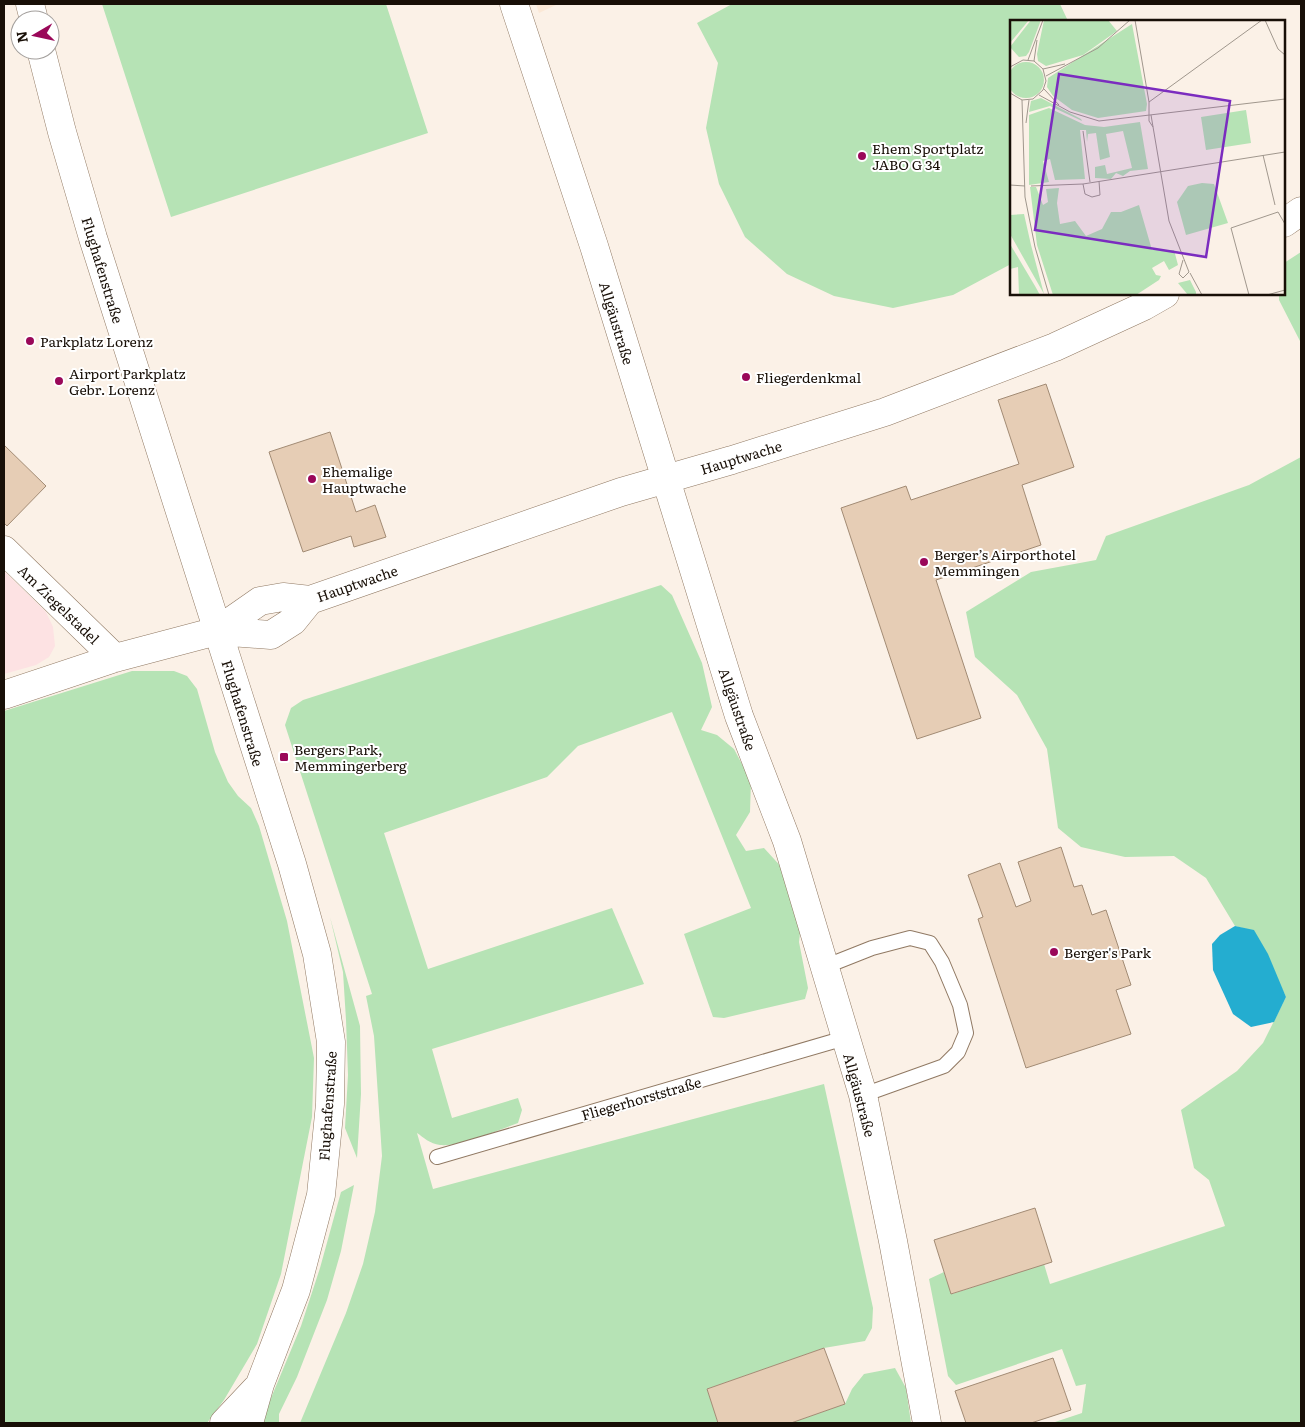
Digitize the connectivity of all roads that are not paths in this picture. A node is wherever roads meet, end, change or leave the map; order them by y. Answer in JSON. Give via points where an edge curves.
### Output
{"nodes":[{"id":1,"x":514,"y":4,"type":"edge"},
{"id":2,"x":44,"y":60,"type":"edge"},
{"id":3,"x":1301,"y":211,"type":"edge"},
{"id":4,"x":1285,"y":222,"type":"edge"},
{"id":5,"x":1163,"y":295,"type":"edge"},
{"id":6,"x":666,"y":478,"type":"junction"},
{"id":7,"x":4,"y":550,"type":"edge"},
{"id":8,"x":218,"y":630,"type":"junction"},
{"id":9,"x":115,"y":658,"type":"junction"},
{"id":10,"x":4,"y":695,"type":"edge"},
{"id":11,"x":824,"y":967,"type":"junction"},
{"id":12,"x":845,"y":1038,"type":"junction"},
{"id":13,"x":863,"y":1095,"type":"junction"},
{"id":14,"x":437,"y":1158,"type":"dead end"},
{"id":15,"x":260,"y":1384,"type":"junction"},
{"id":16,"x":224,"y":1423,"type":"edge"},
{"id":17,"x":249,"y":1423,"type":"edge"},
{"id":18,"x":927,"y":1423,"type":"edge"}],
"edges":[{"from":1,"to":6,"type":"street","name":"Allgäustraße"},
{"from":2,"to":8,"type":"street","name":"Flughafenstraße","via":[[93,238]]},
{"from":3,"to":4,"type":"street"},
{"from":5,"to":6,"type":"street","name":"Hauptwache","via":[[1055,347],[903,406]]},
{"from":6,"to":8,"type":"street","name":"Hauptwache","via":[[310,600],[283,598],[260,601]]},
{"from":6,"to":11,"type":"street","name":"Allgäustraße","via":[[739,716],[787,842]]},
{"from":7,"to":9,"type":"street","name":"Am Ziegelstadel"},
{"from":8,"to":9,"type":"street","name":"Hauptwache"},
{"from":8,"to":15,"type":"street","name":"Flughafenstraße","via":[[295,873],[317,954],[331,1042],[330,1104],[321,1195],[296,1290]]},
{"from":9,"to":10,"type":"street","name":"Hauptwache"},
{"from":11,"to":12,"type":"street","name":"Allgäustraße"},
{"from":11,"to":13,"type":"lane","via":[[872,948],[910,938],[930,943],[942,962],[960,1005],[966,1033],[958,1052],[944,1066]]},
{"from":12,"to":13,"type":"street","name":"Allgäustraße"},
{"from":12,"to":14,"type":"lane","name":"Fliegerhorststraße"},
{"from":13,"to":18,"type":"street","name":"Allgäustraße"},
{"from":15,"to":16,"type":"street","name":"Flughafenstraße"},
{"from":15,"to":17,"type":"street","name":"Flughafenstraße"}]}
